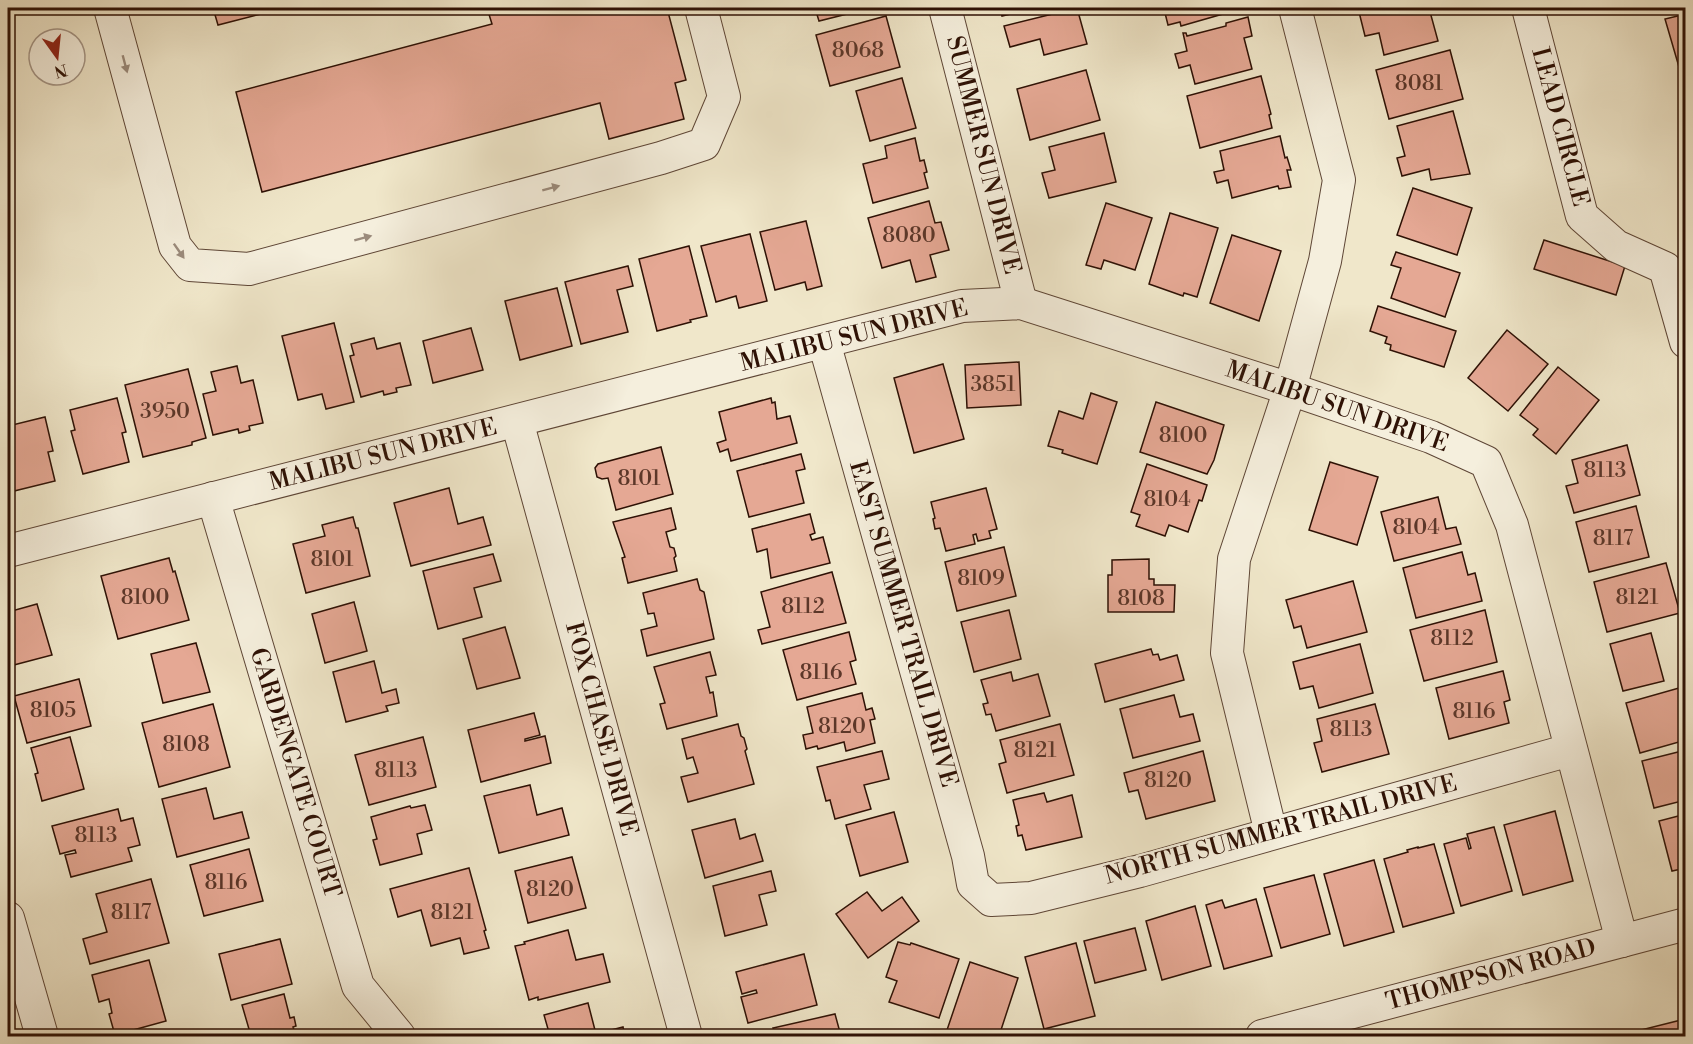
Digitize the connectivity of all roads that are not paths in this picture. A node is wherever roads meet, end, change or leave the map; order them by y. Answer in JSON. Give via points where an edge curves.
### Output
{"nodes":[{"id":1,"x":110,"y":8,"type":"edge"},
{"id":2,"x":701,"y":8,"type":"edge"},
{"id":3,"x":945,"y":8,"type":"edge"},
{"id":4,"x":1295,"y":8,"type":"edge"},
{"id":5,"x":1528,"y":8,"type":"edge"},
{"id":6,"x":1021,"y":303,"type":"junction"},
{"id":7,"x":824,"y":342,"type":"junction"},
{"id":8,"x":1686,"y":342,"type":"edge"},
{"id":9,"x":1290,"y":389,"type":"junction"},
{"id":10,"x":518,"y":421,"type":"junction"},
{"id":11,"x":213,"y":498,"type":"junction"},
{"id":12,"x":8,"y":551,"type":"edge"},
{"id":13,"x":1570,"y":750,"type":"junction"},
{"id":14,"x":1271,"y":833,"type":"junction"},
{"id":15,"x":991,"y":900,"type":"joint"},
{"id":16,"x":8,"y":918,"type":"edge"},
{"id":17,"x":1686,"y":924,"type":"edge"},
{"id":18,"x":1622,"y":941,"type":"junction"},
{"id":19,"x":42,"y":1036,"type":"edge"},
{"id":20,"x":399,"y":1036,"type":"edge"},
{"id":21,"x":686,"y":1036,"type":"edge"},
{"id":22,"x":1262,"y":1036,"type":"edge"}],
"edges":[{"from":1,"to":2,"type":"street","one_way":true,"via":[[175,246],[190,265],[249,269],[704,144],[724,97]]},
{"from":3,"to":6,"type":"street","name":"SUMMER SUN DRIVE"},
{"from":4,"to":9,"type":"street","via":[[1339,180],[1325,261]]},
{"from":5,"to":8,"type":"street","name":"LEAD CIRCLE","via":[[1582,216],[1616,246],[1665,268]]},
{"from":6,"to":7,"type":"street","name":"MALIBU SUN DRIVE","via":[[962,306]]},
{"from":6,"to":9,"type":"street","name":"MALIBU SUN DRIVE"},
{"from":7,"to":10,"type":"street","name":"MALIBU SUN DRIVE"},
{"from":7,"to":15,"type":"street","name":"EAST SUMMER TRAIL DRIVE","via":[[973,884]]},
{"from":9,"to":13,"type":"street","name":"MALIBU SUN DRIVE","via":[[1431,437],[1486,462],[1512,525]]},
{"from":9,"to":14,"type":"street","via":[[1234,559],[1227,653]]},
{"from":10,"to":11,"type":"street","name":"MALIBU SUN DRIVE"},
{"from":10,"to":21,"type":"street","name":"FOX CHASE DRIVE"},
{"from":11,"to":12,"type":"street","name":"MALIBU SUN DRIVE"},
{"from":11,"to":20,"type":"street","name":"GARDENGATE COURT","via":[[358,986]]},
{"from":13,"to":14,"type":"street","name":"NORTH SUMMER TRAIL DRIVE"},
{"from":13,"to":18,"type":"street","name":"MALIBU SUN DRIVE"},
{"from":14,"to":15,"type":"street","name":"NORTH SUMMER TRAIL DRIVE","via":[[1031,898]]},
{"from":16,"to":19,"type":"street"},
{"from":17,"to":18,"type":"street","name":"THOMPSON ROAD"},
{"from":18,"to":22,"type":"street","name":"THOMPSON ROAD"}]}
